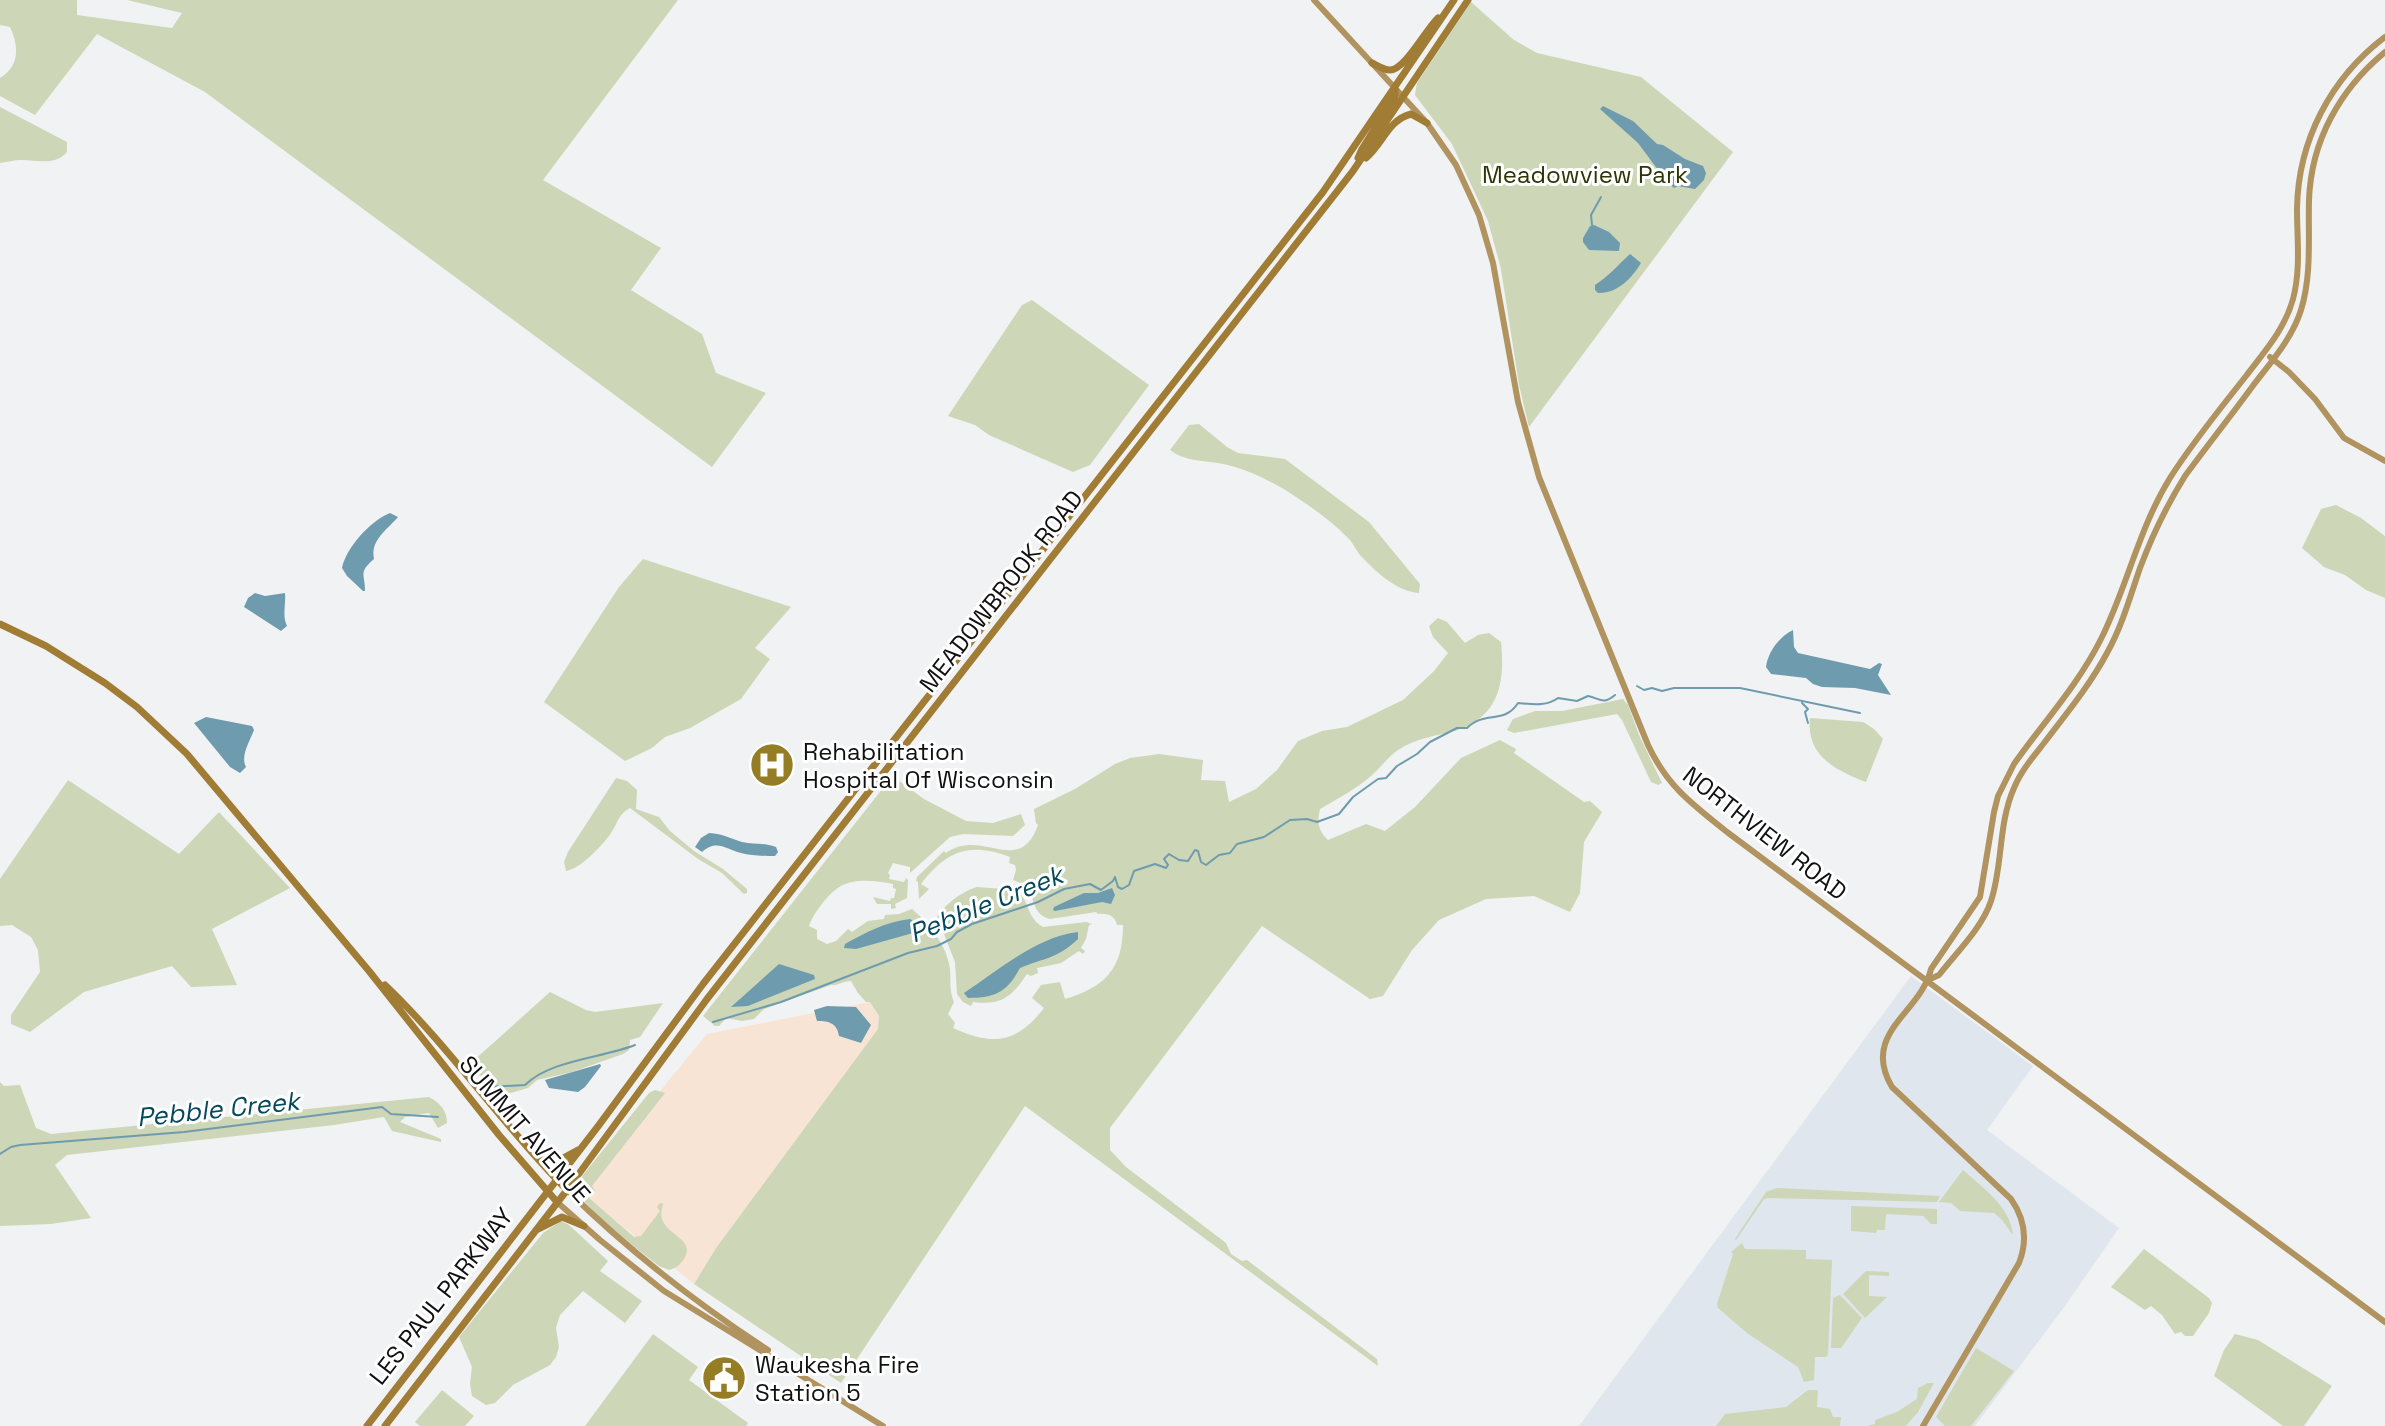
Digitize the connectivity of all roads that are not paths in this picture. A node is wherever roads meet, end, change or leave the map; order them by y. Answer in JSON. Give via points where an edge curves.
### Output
{"nodes":[{"id":1,"x":1314,"y":0,"type":"edge"},
{"id":2,"x":1454,"y":0,"type":"edge"},
{"id":3,"x":1468,"y":0,"type":"edge"},
{"id":4,"x":1446,"y":12,"type":"junction"},
{"id":5,"x":2385,"y":37,"type":"edge"},
{"id":6,"x":2385,"y":52,"type":"edge"},
{"id":7,"x":1372,"y":63,"type":"junction"},
{"id":8,"x":1395,"y":87,"type":"junction"},
{"id":9,"x":1404,"y":97,"type":"junction"},
{"id":10,"x":1427,"y":123,"type":"junction"},
{"id":11,"x":1356,"y":168,"type":"junction"},
{"id":12,"x":2264,"y":352,"type":"junction"},
{"id":13,"x":2273,"y":360,"type":"junction"},
{"id":14,"x":2384,"y":460,"type":"edge"},
{"id":15,"x":0,"y":624,"type":"edge"},
{"id":16,"x":369,"y":971,"type":"junction"},
{"id":17,"x":1928,"y":980,"type":"junction"},
{"id":18,"x":580,"y":1149,"type":"junction"},
{"id":19,"x":529,"y":1150,"type":"junction"},
{"id":20,"x":556,"y":1180,"type":"junction"},
{"id":21,"x":567,"y":1190,"type":"junction"},
{"id":22,"x":548,"y":1191,"type":"junction"},
{"id":23,"x":557,"y":1202,"type":"junction"},
{"id":24,"x":584,"y":1226,"type":"junction"},
{"id":25,"x":534,"y":1231,"type":"junction"},
{"id":26,"x":2385,"y":1322,"type":"edge"},
{"id":27,"x":794,"y":1369,"type":"junction"},
{"id":28,"x":367,"y":1426,"type":"edge"},
{"id":29,"x":385,"y":1426,"type":"edge"},
{"id":30,"x":883,"y":1426,"type":"edge"},
{"id":31,"x":1923,"y":1426,"type":"edge"}],
"edges":[{"from":1,"to":7,"type":"street","name":"NORTHVIEW ROAD"},
{"from":2,"to":4,"type":"main road","name":"MEADOWBROOK ROAD"},
{"from":3,"to":9,"type":"main road","name":"MEADOWBROOK ROAD"},
{"from":4,"to":7,"type":"main road","via":[[1398,68]]},
{"from":4,"to":8,"type":"main road","name":"MEADOWBROOK ROAD"},
{"from":5,"to":12,"type":"street","via":[[2339,82],[2311,134],[2299,184],[2295,288],[2283,325]]},
{"from":6,"to":13,"type":"street","via":[[2344,94],[2316,152],[2305,294],[2296,324]]},
{"from":7,"to":8,"type":"street","name":"NORTHVIEW ROAD"},
{"from":8,"to":9,"type":"street","name":"NORTHVIEW ROAD"},
{"from":8,"to":11,"type":"main road"},
{"from":8,"to":18,"type":"main road","name":"MEADOWBROOK ROAD","via":[[1323,192],[728,951]]},
{"from":9,"to":10,"type":"street","name":"NORTHVIEW ROAD"},
{"from":9,"to":11,"type":"main road","name":"MEADOWBROOK ROAD"},
{"from":10,"to":11,"type":"main road","via":[[1411,114],[1403,116]]},
{"from":10,"to":17,"type":"street","name":"NORTHVIEW ROAD","via":[[1456,165],[1479,215],[1539,477],[1660,769],[1689,802]]},
{"from":11,"to":21,"type":"main road","name":"MEADOWBROOK ROAD","via":[[707,999]]},
{"from":12,"to":13,"type":"street"},
{"from":12,"to":17,"type":"street","via":[[2168,482],[2147,520],[2092,656],[2005,779],[1980,897]]},
{"from":13,"to":14,"type":"street","via":[[2315,399],[2344,438]]},
{"from":13,"to":17,"type":"street","via":[[2172,497],[2106,656],[2012,791],[1989,907],[1939,975]]},
{"from":15,"to":16,"type":"main road","name":"SUMMIT AVENUE","via":[[93,675],[160,727]]},
{"from":16,"to":19,"type":"main road","name":"SUMMIT AVENUE","via":[[447,1052]]},
{"from":16,"to":22,"type":"main road","name":"SUMMIT AVENUE"},
{"from":17,"to":26,"type":"street","name":"NORTHVIEW ROAD"},
{"from":17,"to":31,"type":"street","via":[[1888,1036],[1883,1060],[1887,1077],[1900,1097],[2011,1199],[2025,1240],[2019,1263]]},
{"from":18,"to":19,"type":"main road","via":[[552,1163]]},
{"from":18,"to":20,"type":"main road","name":"MEADOWBROOK ROAD"},
{"from":19,"to":20,"type":"main road","name":"SUMMIT AVENUE"},
{"from":20,"to":21,"type":"main road","name":"SUMMIT AVENUE"},
{"from":20,"to":22,"type":"main road","name":"MEADOWBROOK ROAD"},
{"from":21,"to":23,"type":"main road","name":"MEADOWBROOK ROAD"},
{"from":21,"to":27,"type":"street","name":"SUMMIT AVENUE","via":[[662,1274]]},
{"from":22,"to":23,"type":"main road","name":"SUMMIT AVENUE"},
{"from":22,"to":28,"type":"main road","name":"LES PAUL PARKWAY"},
{"from":23,"to":24,"type":"street","name":"SUMMIT AVENUE"},
{"from":23,"to":25,"type":"main road","name":"LES PAUL PARKWAY"},
{"from":24,"to":25,"type":"main road","via":[[562,1217]]},
{"from":24,"to":27,"type":"street","name":"SUMMIT AVENUE","via":[[664,1291]]},
{"from":25,"to":29,"type":"main road","name":"LES PAUL PARKWAY"},
{"from":27,"to":30,"type":"street","name":"SUMMIT AVENUE"}]}
